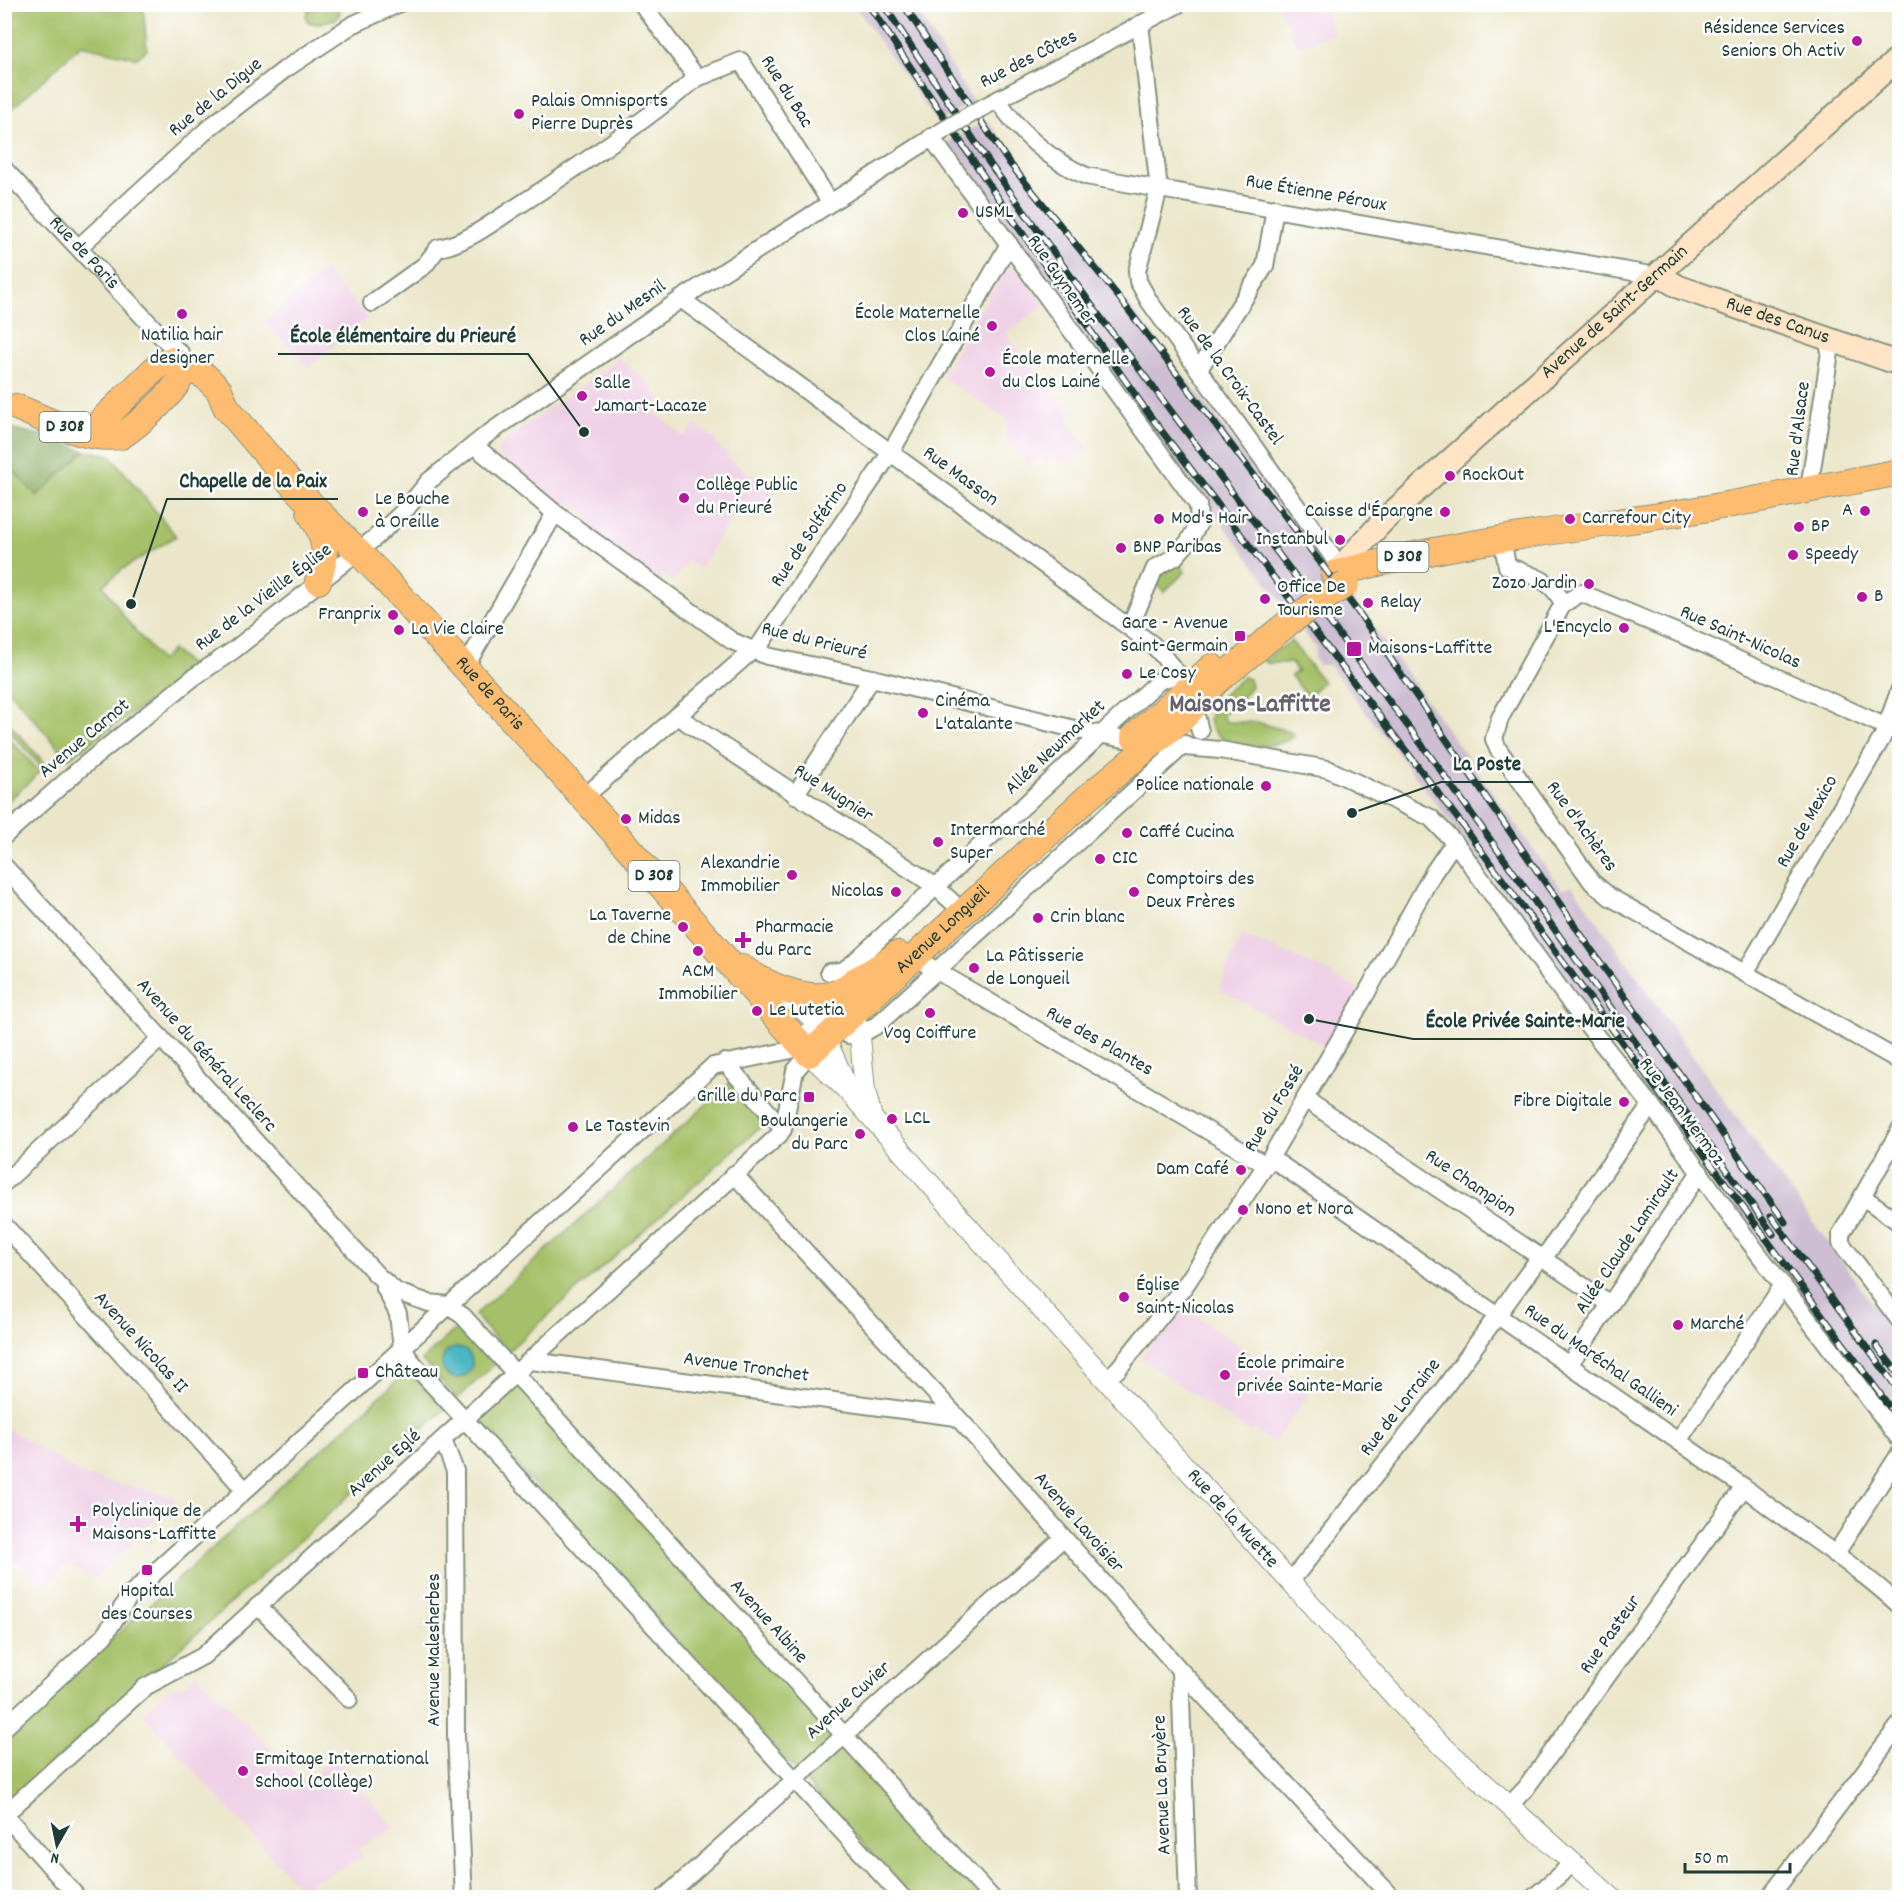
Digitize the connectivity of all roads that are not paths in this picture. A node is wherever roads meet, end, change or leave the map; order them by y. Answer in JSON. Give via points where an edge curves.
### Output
{"nodes":[{"id":1,"x":398,"y":4,"type":"edge"},
{"id":2,"x":642,"y":4,"type":"edge"},
{"id":3,"x":1179,"y":4,"type":"edge"},
{"id":4,"x":1140,"y":24,"type":"junction"},
{"id":5,"x":1899,"y":57,"type":"edge"},
{"id":6,"x":697,"y":78,"type":"junction"},
{"id":7,"x":998,"y":100,"type":"junction"},
{"id":8,"x":938,"y":133,"type":"junction"},
{"id":9,"x":4,"y":169,"type":"edge"},
{"id":10,"x":1159,"y":189,"type":"junction"},
{"id":11,"x":831,"y":202,"type":"junction"},
{"id":12,"x":1275,"y":208,"type":"junction"},
{"id":13,"x":1009,"y":244,"type":"junction"},
{"id":14,"x":79,"y":247,"type":"junction"},
{"id":15,"x":1659,"y":273,"type":"junction"},
{"id":16,"x":681,"y":299,"type":"junction"},
{"id":17,"x":372,"y":303,"type":"dead end"},
{"id":18,"x":1827,"y":339,"type":"junction"},
{"id":19,"x":173,"y":357,"type":"junction"},
{"id":20,"x":1899,"y":364,"type":"edge"},
{"id":21,"x":1199,"y":369,"type":"junction"},
{"id":22,"x":173,"y":389,"type":"junction"},
{"id":23,"x":10,"y":406,"type":"edge"},
{"id":24,"x":226,"y":407,"type":"junction"},
{"id":25,"x":110,"y":428,"type":"junction"},
{"id":26,"x":476,"y":446,"type":"junction"},
{"id":27,"x":891,"y":452,"type":"junction"},
{"id":28,"x":1899,"y":472,"type":"edge"},
{"id":29,"x":1899,"y":482,"type":"edge"},
{"id":30,"x":1813,"y":488,"type":"junction"},
{"id":31,"x":296,"y":489,"type":"junction"},
{"id":32,"x":1745,"y":510,"type":"junction"},
{"id":33,"x":555,"y":513,"type":"junction"},
{"id":34,"x":1538,"y":532,"type":"junction"},
{"id":35,"x":1504,"y":549,"type":"junction"},
{"id":36,"x":359,"y":552,"type":"junction"},
{"id":37,"x":1340,"y":579,"type":"junction"},
{"id":38,"x":318,"y":581,"type":"junction"},
{"id":39,"x":1563,"y":604,"type":"junction"},
{"id":40,"x":1130,"y":627,"type":"junction"},
{"id":41,"x":752,"y":649,"type":"junction"},
{"id":42,"x":464,"y":669,"type":"junction"},
{"id":43,"x":194,"y":678,"type":"joint"},
{"id":44,"x":872,"y":678,"type":"junction"},
{"id":45,"x":1899,"y":689,"type":"edge"},
{"id":46,"x":1180,"y":706,"type":"junction"},
{"id":47,"x":677,"y":716,"type":"junction"},
{"id":48,"x":1893,"y":730,"type":"edge"},
{"id":49,"x":1101,"y":735,"type":"junction"},
{"id":50,"x":1140,"y":742,"type":"junction"},
{"id":51,"x":1180,"y":748,"type":"junction"},
{"id":52,"x":1220,"y":750,"type":"junction"},
{"id":53,"x":795,"y":795,"type":"junction"},
{"id":54,"x":583,"y":798,"type":"junction"},
{"id":55,"x":4,"y":836,"type":"edge"},
{"id":56,"x":1456,"y":844,"type":"junction"},
{"id":57,"x":4,"y":866,"type":"edge"},
{"id":58,"x":935,"y":886,"type":"junction"},
{"id":59,"x":958,"y":908,"type":"junction"},
{"id":60,"x":725,"y":955,"type":"junction"},
{"id":61,"x":909,"y":961,"type":"junction"},
{"id":62,"x":878,"y":970,"type":"junction"},
{"id":63,"x":935,"y":971,"type":"junction"},
{"id":64,"x":1745,"y":973,"type":"junction"},
{"id":65,"x":828,"y":984,"type":"junction"},
{"id":66,"x":777,"y":987,"type":"junction"},
{"id":67,"x":856,"y":1023,"type":"junction"},
{"id":68,"x":161,"y":1038,"type":"junction"},
{"id":69,"x":814,"y":1039,"type":"junction"},
{"id":70,"x":1899,"y":1061,"type":"edge"},
{"id":71,"x":726,"y":1062,"type":"junction"},
{"id":72,"x":1305,"y":1099,"type":"junction"},
{"id":73,"x":1651,"y":1105,"type":"junction"},
{"id":74,"x":873,"y":1119,"type":"junction"},
{"id":75,"x":783,"y":1129,"type":"junction"},
{"id":76,"x":1899,"y":1130,"type":"edge"},
{"id":77,"x":1269,"y":1161,"type":"junction"},
{"id":78,"x":1700,"y":1172,"type":"junction"},
{"id":79,"x":734,"y":1174,"type":"junction"},
{"id":80,"x":4,"y":1183,"type":"edge"},
{"id":81,"x":1863,"y":1197,"type":"junction"},
{"id":82,"x":1899,"y":1223,"type":"edge"},
{"id":83,"x":4,"y":1225,"type":"edge"},
{"id":84,"x":1541,"y":1258,"type":"junction"},
{"id":85,"x":377,"y":1275,"type":"junction"},
{"id":86,"x":1783,"y":1285,"type":"junction"},
{"id":87,"x":1610,"y":1304,"type":"junction"},
{"id":88,"x":447,"y":1305,"type":"junction"},
{"id":89,"x":1498,"y":1316,"type":"junction"},
{"id":90,"x":1899,"y":1321,"type":"edge"},
{"id":91,"x":402,"y":1348,"type":"junction"},
{"id":92,"x":531,"y":1361,"type":"junction"},
{"id":93,"x":1569,"y":1365,"type":"junction"},
{"id":94,"x":514,"y":1373,"type":"junction"},
{"id":95,"x":1106,"y":1380,"type":"junction"},
{"id":96,"x":956,"y":1417,"type":"junction"},
{"id":97,"x":465,"y":1419,"type":"junction"},
{"id":98,"x":443,"y":1440,"type":"junction"},
{"id":99,"x":1899,"y":1440,"type":"edge"},
{"id":100,"x":1678,"y":1441,"type":"junction"},
{"id":101,"x":1899,"y":1453,"type":"edge"},
{"id":102,"x":1744,"y":1487,"type":"junction"},
{"id":103,"x":245,"y":1490,"type":"junction"},
{"id":104,"x":1064,"y":1538,"type":"junction"},
{"id":105,"x":1835,"y":1555,"type":"junction"},
{"id":106,"x":1290,"y":1582,"type":"junction"},
{"id":107,"x":258,"y":1606,"type":"junction"},
{"id":108,"x":1899,"y":1606,"type":"edge"},
{"id":109,"x":1180,"y":1670,"type":"junction"},
{"id":110,"x":349,"y":1699,"type":"dead end"},
{"id":111,"x":1899,"y":1724,"type":"edge"},
{"id":112,"x":4,"y":1728,"type":"edge"},
{"id":113,"x":843,"y":1734,"type":"junction"},
{"id":114,"x":795,"y":1779,"type":"junction"},
{"id":115,"x":1510,"y":1805,"type":"junction"},
{"id":116,"x":5,"y":1815,"type":"edge"},
{"id":117,"x":1573,"y":1863,"type":"junction"},
{"id":118,"x":681,"y":1881,"type":"junction"},
{"id":119,"x":78,"y":1898,"type":"edge"},
{"id":120,"x":464,"y":1898,"type":"edge"},
{"id":121,"x":664,"y":1898,"type":"edge"},
{"id":122,"x":673,"y":1898,"type":"edge"},
{"id":123,"x":903,"y":1898,"type":"edge"},
{"id":124,"x":992,"y":1898,"type":"edge"},
{"id":125,"x":1188,"y":1898,"type":"edge"},
{"id":126,"x":1393,"y":1898,"type":"edge"},
{"id":127,"x":1533,"y":1898,"type":"edge"},
{"id":128,"x":1612,"y":1898,"type":"edge"},
{"id":129,"x":1769,"y":1898,"type":"edge"}],
"edges":[{"from":1,"to":14,"type":"street","name":"Rue de la Digue","via":[[352,24],[284,70],[210,127]]},
{"from":2,"to":6,"type":"street"},
{"from":3,"to":4,"type":"street","name":"Rue des Côtes"},
{"from":4,"to":7,"type":"street","name":"Rue des Côtes"},
{"from":4,"to":10,"type":"street"},
{"from":5,"to":15,"type":"main road","name":"Avenue de Saint-Germain"},
{"from":6,"to":11,"type":"street","name":"Rue du Bac","via":[[741,61]]},
{"from":6,"to":17,"type":"street","via":[[646,119],[556,181],[457,244],[438,248],[425,265]]},
{"from":7,"to":8,"type":"street","name":"Rue des Côtes","bridge":true},
{"from":7,"to":10,"type":"street","name":"Rue Étienne Péroux","via":[[1018,128],[1067,167],[1086,176]]},
{"from":8,"to":11,"type":"street","name":"Rue du Mesnil"},
{"from":8,"to":13,"type":"street","name":"Rue Guynemer"},
{"from":9,"to":14,"type":"street","name":"Rue de Paris"},
{"from":10,"to":12,"type":"street","name":"Rue Étienne Péroux"},
{"from":10,"to":21,"type":"street","name":"Rue de la Croix-Castel","via":[[1137,271],[1138,281]]},
{"from":11,"to":16,"type":"street","name":"Rue du Mesnil"},
{"from":12,"to":15,"type":"street","name":"Rue Étienne Péroux"},
{"from":12,"to":21,"type":"street","via":[[1265,266]]},
{"from":13,"to":27,"type":"street","name":"Rue de Solférino"},
{"from":13,"to":40,"type":"street","name":"Rue Guynemer","via":[[1198,505],[1199,523],[1189,541],[1174,557],[1155,568]]},
{"from":14,"to":19,"type":"street","name":"Rue de Paris"},
{"from":15,"to":18,"type":"main road","name":"Rue des Canus","via":[[1679,287]]},
{"from":15,"to":37,"type":"main road","name":"Avenue de Saint-Germain","via":[[1384,520]]},
{"from":16,"to":26,"type":"street","name":"Rue du Mesnil"},
{"from":16,"to":27,"type":"street","name":"Rue Masson"},
{"from":18,"to":20,"type":"main road","name":"Rue des Canus"},
{"from":18,"to":30,"type":"street","name":"Rue d'Alsace","via":[[1830,351],[1811,476]]},
{"from":19,"to":22,"type":"main road","via":[[183,376]]},
{"from":19,"to":24,"type":"main road","name":"Rue de Paris","number":"D 308","via":[[205,376],[219,390]]},
{"from":19,"to":25,"type":"main road"},
{"from":21,"to":37,"type":"street","name":"Rue de la Croix-Castel","via":[[1331,554]]},
{"from":22,"to":24,"type":"main road","name":"Rue de Paris","number":"D 308"},
{"from":22,"to":25,"type":"main road","via":[[124,434]]},
{"from":23,"to":25,"type":"main road","number":"D 308","via":[[93,421]]},
{"from":24,"to":31,"type":"main road","name":"Rue de Paris","number":"D 308"},
{"from":26,"to":33,"type":"street","name":"Rue du Prieuré"},
{"from":26,"to":36,"type":"street","name":"Rue du Mesnil","via":[[429,481],[407,508]]},
{"from":27,"to":40,"type":"street","name":"Rue Masson"},
{"from":27,"to":41,"type":"street","name":"Rue de Solférino","via":[[778,618]]},
{"from":28,"to":30,"type":"main road","number":"D 308"},
{"from":29,"to":32,"type":"main road","number":"D 308"},
{"from":30,"to":32,"type":"street","name":"Rue d'Alsace","via":[[1806,493],[1756,503]]},
{"from":30,"to":34,"type":"main road","number":"D 308","via":[[1628,521]]},
{"from":31,"to":36,"type":"main road","name":"Rue de Paris","number":"D 308"},
{"from":31,"to":38,"type":"main road","via":[[324,536],[326,555]]},
{"from":32,"to":35,"type":"main road","number":"D 308"},
{"from":33,"to":41,"type":"street","name":"Rue du Prieuré","via":[[732,641]]},
{"from":33,"to":42,"type":"street"},
{"from":34,"to":35,"type":"street","via":[[1533,538],[1507,542]]},
{"from":34,"to":37,"type":"main road","number":"D 308","via":[[1382,561]]},
{"from":35,"to":37,"type":"main road","number":"D 308"},
{"from":35,"to":39,"type":"street","via":[[1507,566],[1551,584]]},
{"from":36,"to":38,"type":"street","name":"Rue de la Vieille Église"},
{"from":36,"to":42,"type":"main road","name":"Rue de Paris","number":"D 308"},
{"from":37,"to":46,"type":"main road","name":"Avenue Longueil","number":"D 308","bridge":true,"via":[[1289,615],[1216,682]]},
{"from":38,"to":43,"type":"street","name":"Rue de la Vieille Église"},
{"from":39,"to":48,"type":"street","name":"Rue Saint-Nicolas","via":[[1581,593],[1594,597]]},
{"from":39,"to":64,"type":"street","name":"Rue d'Achères","via":[[1495,729],[1498,749],[1592,882],[1638,915]]},
{"from":40,"to":46,"type":"street","name":"Rue Masson","via":[[1154,645]]},
{"from":41,"to":44,"type":"street","name":"Rue du Prieuré","via":[[767,656]]},
{"from":41,"to":47,"type":"street","name":"Rue de Solférino"},
{"from":42,"to":54,"type":"main road","name":"Rue de Paris","number":"D 308"},
{"from":43,"to":55,"type":"street","name":"Avenue Carnot","via":[[82,767]]},
{"from":44,"to":49,"type":"street","name":"Rue du Prieuré"},
{"from":44,"to":53,"type":"street"},
{"from":45,"to":48,"type":"street","name":"Rue de Mexico"},
{"from":46,"to":49,"type":"street","name":"Allée Newmarket","via":[[1159,681]]},
{"from":46,"to":50,"type":"main road","name":"Avenue Longueil","number":"D 308"},
{"from":46,"to":51,"type":"street"},
{"from":46,"to":52,"type":"street"},
{"from":47,"to":53,"type":"street","name":"Rue Mugnier"},
{"from":47,"to":54,"type":"street","name":"Rue de Solférino"},
{"from":48,"to":64,"type":"street","name":"Rue de Mexico"},
{"from":49,"to":50,"type":"street","name":"Rue du Prieuré"},
{"from":49,"to":58,"type":"street","name":"Allée Newmarket"},
{"from":50,"to":51,"type":"street","name":"Rue Jean Mermoz"},
{"from":50,"to":59,"type":"main road","name":"Avenue Longueil","number":"D 308"},
{"from":51,"to":52,"type":"street","name":"Rue Jean Mermoz"},
{"from":51,"to":63,"type":"street"},
{"from":52,"to":56,"type":"street","name":"Rue Jean Mermoz","via":[[1328,769],[1431,818]]},
{"from":53,"to":58,"type":"street","name":"Rue Mugnier"},
{"from":54,"to":60,"type":"main road","name":"Rue de Paris","number":"D 308"},
{"from":56,"to":72,"type":"street","name":"Rue du Fossé","via":[[1433,873]]},
{"from":56,"to":73,"type":"street","name":"Rue Jean Mermoz","via":[[1570,1004]]},
{"from":57,"to":68,"type":"street","name":"Avenue du Général Leclerc"},
{"from":58,"to":59,"type":"street","name":"Rue Mugnier"},
{"from":58,"to":65,"type":"street","name":"Allée Newmarket"},
{"from":59,"to":61,"type":"main road","name":"Avenue Longueil","number":"D 308"},
{"from":59,"to":62,"type":"main road","name":"Avenue Longueil","number":"D 308"},
{"from":60,"to":66,"type":"main road","name":"Rue de Paris","number":"D 308"},
{"from":60,"to":69,"type":"main road","name":"Rue de Paris","number":"D 308"},
{"from":61,"to":63,"type":"street","name":"Rue des Plantes"},
{"from":61,"to":67,"type":"main road","name":"Avenue Longueil","number":"D 308"},
{"from":62,"to":65,"type":"main road","number":"D 308"},
{"from":62,"to":69,"type":"street","name":"Avenue Longueil"},
{"from":63,"to":67,"type":"street","via":[[877,1025]]},
{"from":63,"to":77,"type":"street","name":"Rue des Plantes"},
{"from":64,"to":70,"type":"street","name":"Rue d'Achères"},
{"from":65,"to":66,"type":"main road","name":"Rue de Paris","number":"D 308","via":[[814,996]]},
{"from":66,"to":69,"type":"street","name":"Rue de Paris","via":[[803,1006]]},
{"from":67,"to":69,"type":"main road","name":"Avenue Longueil","number":"D 308"},
{"from":67,"to":74,"type":"street","name":"Rue de la Muette"},
{"from":68,"to":80,"type":"street"},
{"from":68,"to":85,"type":"street","name":"Avenue du Général Leclerc"},
{"from":69,"to":71,"type":"street","via":[[791,1050]]},
{"from":69,"to":74,"type":"street","name":"Rue de la Muette","via":[[849,1092]]},
{"from":69,"to":75,"type":"street","via":[[795,1071]]},
{"from":71,"to":75,"type":"street"},
{"from":71,"to":88,"type":"street","via":[[713,1066]]},
{"from":72,"to":77,"type":"street","name":"Rue du Fossé"},
{"from":72,"to":84,"type":"street","name":"Rue Champion"},
{"from":73,"to":78,"type":"street","name":"Rue Jean Mermoz"},
{"from":73,"to":84,"type":"street","name":"Rue de Lorraine"},
{"from":74,"to":95,"type":"street","name":"Rue de la Muette"},
{"from":75,"to":79,"type":"street","name":"Avenue Eglé"},
{"from":76,"to":81,"type":"street"},
{"from":77,"to":89,"type":"street","name":"Rue du Maréchal Gallieni"},
{"from":77,"to":95,"type":"street","name":"Rue du Fossé","via":[[1184,1287]]},
{"from":78,"to":86,"type":"street","name":"Rue Jean Mermoz"},
{"from":78,"to":87,"type":"street","name":"Allée Claude Lamirault"},
{"from":79,"to":92,"type":"street","name":"Avenue Eglé"},
{"from":79,"to":96,"type":"street","name":"Avenue Lavoisier"},
{"from":81,"to":82,"type":"street"},
{"from":81,"to":90,"type":"street","via":[[1841,1234],[1841,1243]]},
{"from":83,"to":103,"type":"street","name":"Avenue Nicolas II"},
{"from":84,"to":87,"type":"street","name":"Rue Champion"},
{"from":84,"to":89,"type":"street","name":"Rue de Lorraine"},
{"from":85,"to":88,"type":"street","name":"Avenue du Général Leclerc","via":[[397,1292]]},
{"from":85,"to":91,"type":"street","name":"Avenue du Général Leclerc","via":[[398,1314]]},
{"from":86,"to":99,"type":"street","name":"Rue Jean Mermoz"},
{"from":86,"to":100,"type":"street"},
{"from":87,"to":93,"type":"street","name":"Allée Claude Lamirault"},
{"from":88,"to":91,"type":"street"},
{"from":88,"to":94,"type":"street","name":"Avenue du Général Leclerc","via":[[463,1316]]},
{"from":89,"to":93,"type":"street","name":"Rue du Maréchal Gallieni"},
{"from":89,"to":106,"type":"street","name":"Rue de Lorraine"},
{"from":91,"to":97,"type":"street"},
{"from":91,"to":103,"type":"street"},
{"from":92,"to":94,"type":"street","name":"Avenue Eglé"},
{"from":92,"to":96,"type":"street","name":"Avenue Tronchet"},
{"from":93,"to":100,"type":"street","name":"Rue du Maréchal Gallieni"},
{"from":94,"to":97,"type":"street","name":"Avenue Eglé"},
{"from":94,"to":113,"type":"street","name":"Avenue Albine"},
{"from":95,"to":106,"type":"street","name":"Rue de la Muette"},
{"from":96,"to":104,"type":"street","name":"Avenue Lavoisier"},
{"from":97,"to":98,"type":"street","name":"Avenue Eglé"},
{"from":97,"to":114,"type":"street"},
{"from":98,"to":107,"type":"street","name":"Avenue Eglé"},
{"from":98,"to":120,"type":"street","name":"Avenue Malesherbes","via":[[455,1471],[456,1735]]},
{"from":100,"to":102,"type":"street","name":"Rue du Maréchal Gallieni"},
{"from":101,"to":105,"type":"street"},
{"from":102,"to":105,"type":"street","name":"Rue du Maréchal Gallieni"},
{"from":102,"to":115,"type":"street","name":"Rue Pasteur"},
{"from":103,"to":112,"type":"street","via":[[131,1594],[104,1636]]},
{"from":104,"to":109,"type":"street","name":"Avenue Lavoisier"},
{"from":104,"to":113,"type":"street","name":"Avenue Cuvier"},
{"from":105,"to":108,"type":"street","name":"Rue du Maréchal Gallieni","via":[[1882,1588]]},
{"from":106,"to":115,"type":"street","name":"Rue de la Muette","via":[[1428,1732]]},
{"from":107,"to":110,"type":"street"},
{"from":107,"to":116,"type":"street","name":"Avenue Eglé","via":[[203,1656],[145,1687]]},
{"from":109,"to":125,"type":"street","name":"Avenue La Bruyère"},
{"from":109,"to":126,"type":"street","name":"Avenue Lavoisier"},
{"from":111,"to":129,"type":"street"},
{"from":113,"to":114,"type":"street","name":"Avenue Cuvier"},
{"from":113,"to":124,"type":"street","name":"Avenue Albine"},
{"from":114,"to":118,"type":"street","name":"Avenue Cuvier"},
{"from":114,"to":123,"type":"street"},
{"from":115,"to":117,"type":"street","name":"Rue de la Muette"},
{"from":116,"to":119,"type":"street"},
{"from":117,"to":127,"type":"street"},
{"from":117,"to":128,"type":"street","name":"Rue de la Muette"},
{"from":118,"to":121,"type":"street","name":"Avenue Cuvier"},
{"from":118,"to":122,"type":"street"}]}
